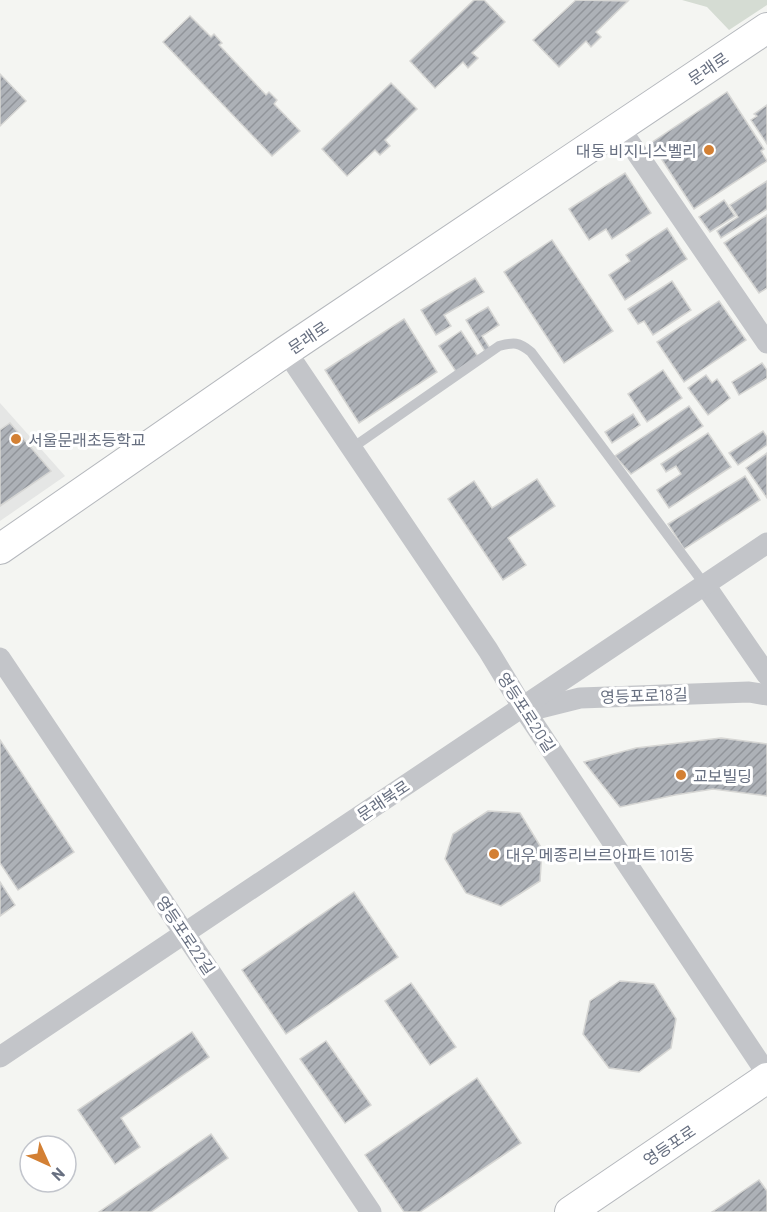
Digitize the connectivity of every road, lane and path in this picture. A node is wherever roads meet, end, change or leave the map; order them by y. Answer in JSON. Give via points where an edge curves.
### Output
{"nodes":[{"id":1,"x":767,"y":28,"type":"edge"},
{"id":2,"x":619,"y":128,"type":"junction"},
{"id":3,"x":767,"y":344,"type":"edge"},
{"id":4,"x":286,"y":351,"type":"junction"},
{"id":5,"x":352,"y":448,"type":"junction"},
{"id":6,"x":767,"y":543,"type":"edge"},
{"id":7,"x":0,"y":549,"type":"edge"},
{"id":8,"x":705,"y":585,"type":"junction"},
{"id":9,"x":0,"y":658,"type":"edge"},
{"id":10,"x":767,"y":675,"type":"edge"},
{"id":11,"x":767,"y":695,"type":"edge"},
{"id":12,"x":522,"y":706,"type":"junction"},
{"id":13,"x":184,"y":933,"type":"junction"},
{"id":14,"x":0,"y":1057,"type":"edge"},
{"id":15,"x":767,"y":1076,"type":"edge"},
{"id":16,"x":371,"y":1212,"type":"edge"},
{"id":17,"x":570,"y":1212,"type":"edge"}],
"edges":[{"from":1,"to":2,"type":"street","name":"문래로"},
{"from":2,"to":3,"type":"street"},
{"from":2,"to":4,"type":"street","name":"문래로"},
{"from":4,"to":5,"type":"street","name":"영등포로20길"},
{"from":4,"to":7,"type":"street","name":"문래로"},
{"from":5,"to":8,"type":"lane","via":[[499,346],[517,343],[531,352]]},
{"from":5,"to":12,"type":"street","name":"영등포로20길"},
{"from":6,"to":8,"type":"street","name":"문래북로"},
{"from":8,"to":10,"type":"street"},
{"from":8,"to":12,"type":"street","name":"문래북로"},
{"from":9,"to":13,"type":"street","name":"영등포로22길"},
{"from":11,"to":12,"type":"street","name":"영등포로18길","via":[[748,692],[580,698],[532,710]]},
{"from":12,"to":13,"type":"street","name":"문래북로"},
{"from":12,"to":15,"type":"street","name":"영등포로20길"},
{"from":13,"to":14,"type":"street","name":"문래북로"},
{"from":13,"to":16,"type":"street","name":"영등포로22길"},
{"from":15,"to":17,"type":"street","name":"영등포로"}]}
